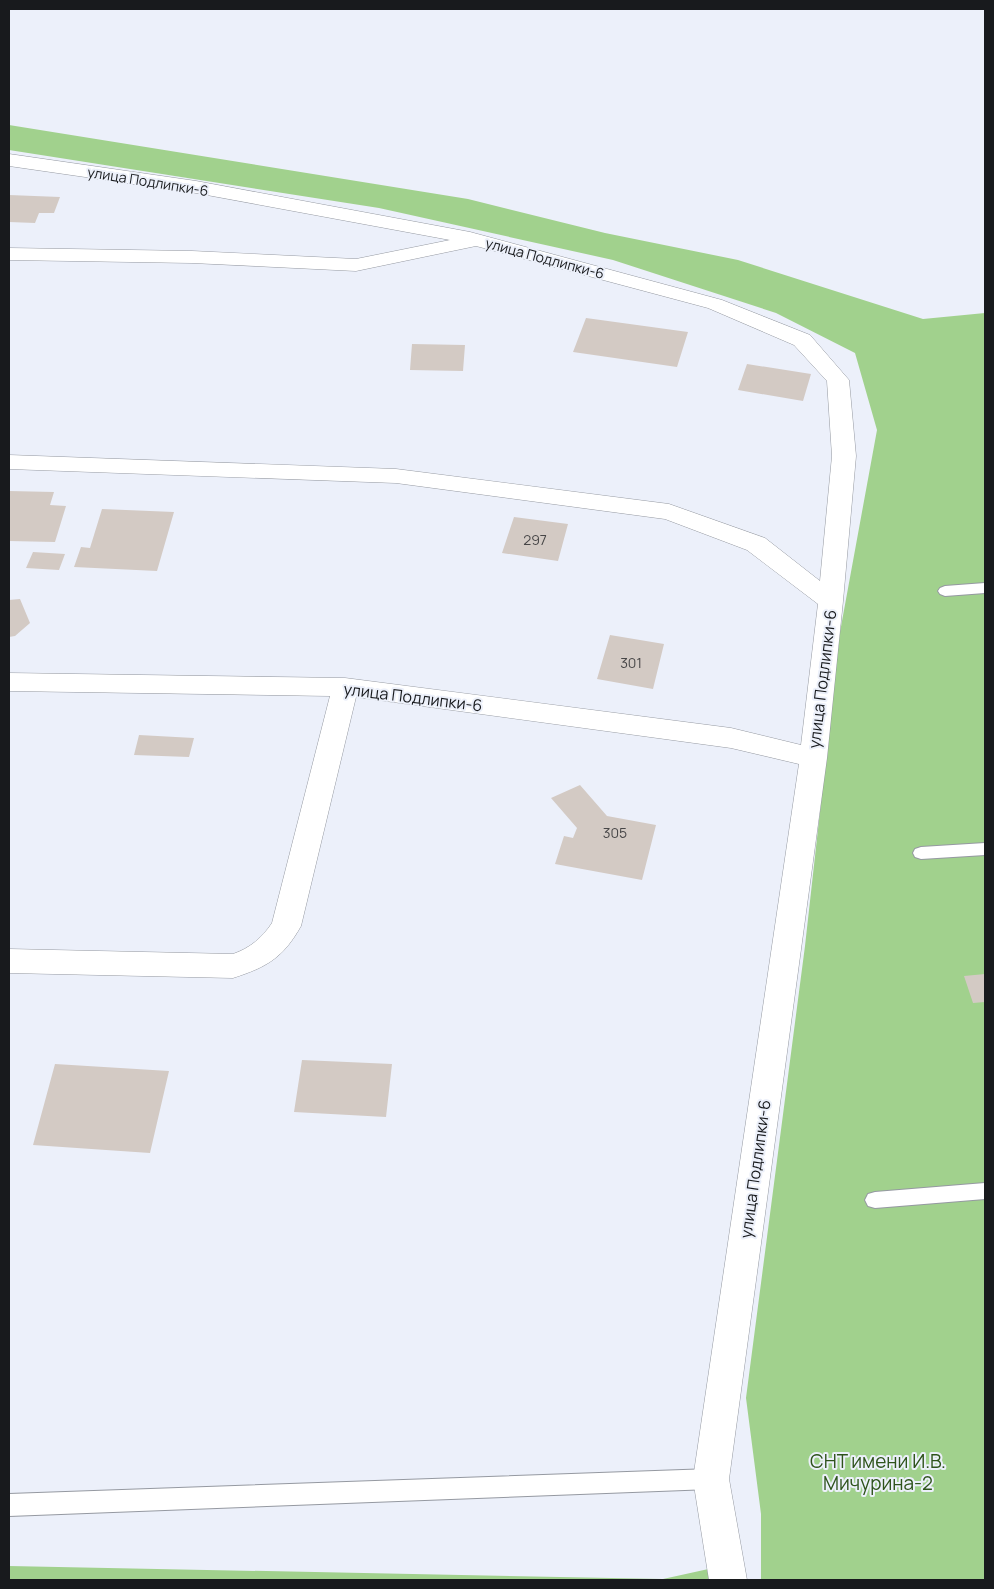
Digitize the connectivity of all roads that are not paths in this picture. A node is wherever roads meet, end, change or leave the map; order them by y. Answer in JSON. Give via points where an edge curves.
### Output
{"nodes":[{"id":1,"x":9,"y":160,"type":"edge"},
{"id":2,"x":479,"y":240,"type":"junction"},
{"id":3,"x":9,"y":254,"type":"edge"},
{"id":4,"x":9,"y":462,"type":"edge"},
{"id":5,"x":985,"y":588,"type":"edge"},
{"id":6,"x":945,"y":590,"type":"dead end"},
{"id":7,"x":831,"y":601,"type":"junction"},
{"id":8,"x":9,"y":682,"type":"edge"},
{"id":9,"x":345,"y":687,"type":"junction"},
{"id":10,"x":813,"y":758,"type":"junction"},
{"id":11,"x":985,"y":849,"type":"edge"},
{"id":12,"x":921,"y":853,"type":"dead end"},
{"id":13,"x":9,"y":961,"type":"edge"},
{"id":14,"x":985,"y":1191,"type":"edge"},
{"id":15,"x":875,"y":1200,"type":"dead end"},
{"id":16,"x":711,"y":1479,"type":"junction"},
{"id":17,"x":9,"y":1505,"type":"edge"},
{"id":18,"x":728,"y":1580,"type":"edge"}],
"edges":[{"from":1,"to":2,"type":"street","name":"улица Подлипки-6","via":[[196,187]]},
{"from":2,"to":3,"type":"street","via":[[356,265],[192,257]]},
{"from":2,"to":7,"type":"street","name":"улица Подлипки-6","via":[[715,304],[802,340],[838,380],[844,456]]},
{"from":4,"to":7,"type":"street","name":"улица Подлипки-6","via":[[396,476],[669,512],[756,544]]},
{"from":5,"to":6,"type":"lane"},
{"from":7,"to":10,"type":"street","name":"улица Подлипки-6"},
{"from":8,"to":9,"type":"street","name":"улица Подлипки-6"},
{"from":9,"to":10,"type":"street","name":"улица Подлипки-6","via":[[731,738]]},
{"from":9,"to":13,"type":"street","via":[[286,926],[264,953],[233,966]]},
{"from":10,"to":16,"type":"street","name":"улица Подлипки-6"},
{"from":11,"to":12,"type":"lane"},
{"from":14,"to":15,"type":"lane"},
{"from":16,"to":17,"type":"lane"},
{"from":16,"to":18,"type":"street","name":"улица Подлипки-6"}]}
